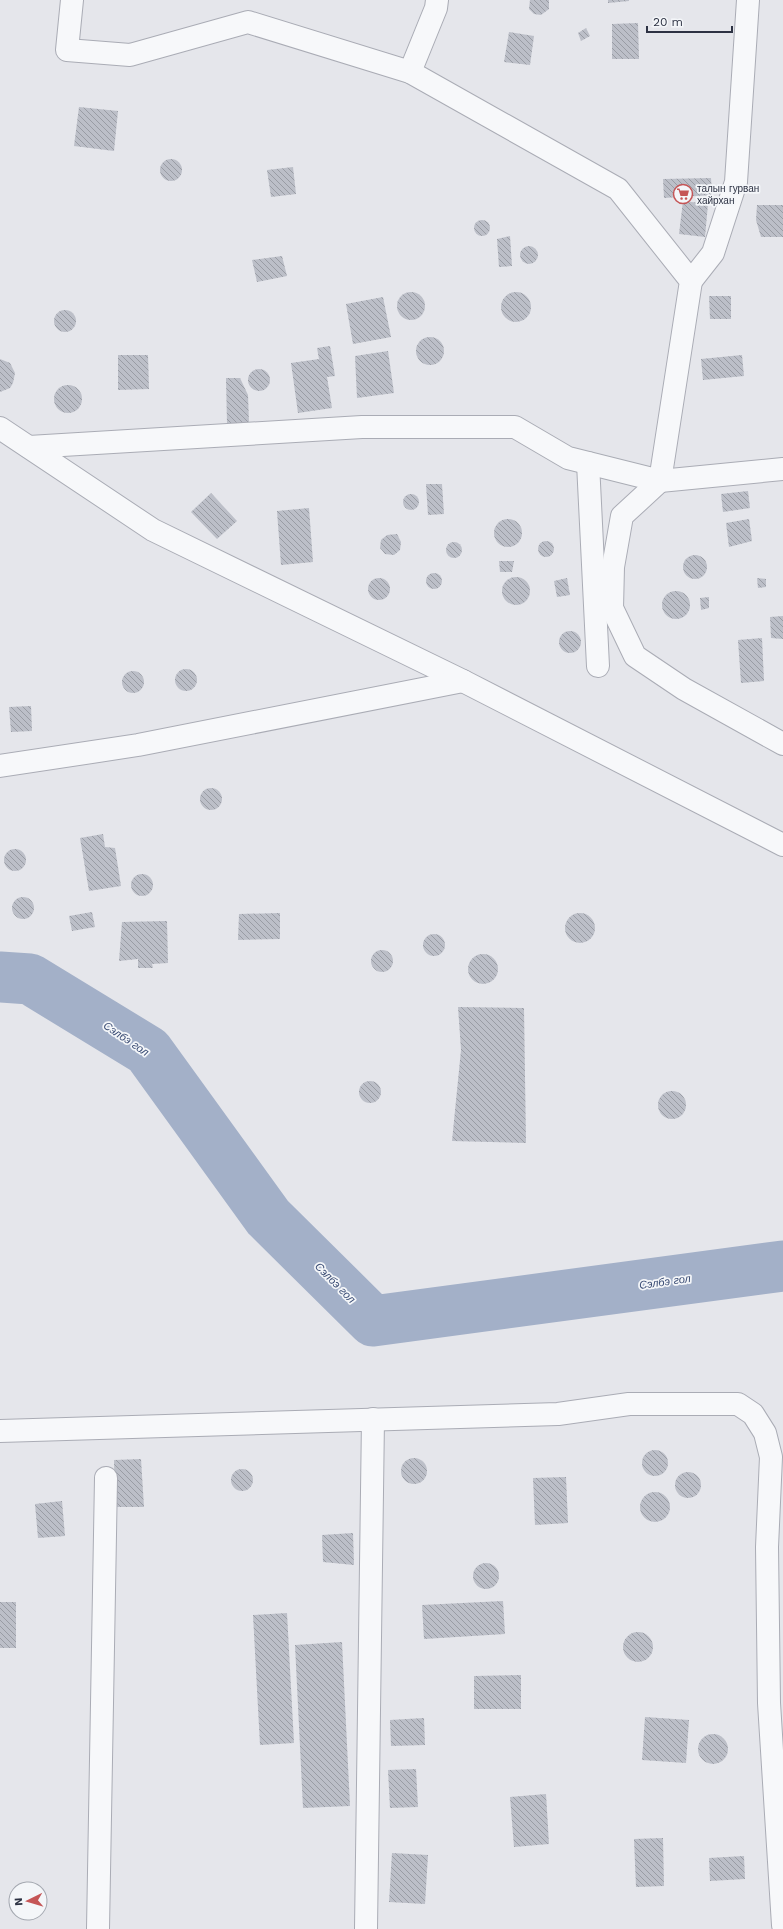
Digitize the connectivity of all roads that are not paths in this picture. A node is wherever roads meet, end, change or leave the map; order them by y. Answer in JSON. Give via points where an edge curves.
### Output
{"nodes":[{"id":1,"x":72,"y":0,"type":"edge"},
{"id":2,"x":437,"y":0,"type":"edge"},
{"id":3,"x":748,"y":0,"type":"edge"},
{"id":4,"x":410,"y":72,"type":"junction"},
{"id":5,"x":690,"y":280,"type":"junction"},
{"id":6,"x":0,"y":428,"type":"edge"},
{"id":7,"x":29,"y":447,"type":"junction"},
{"id":8,"x":596,"y":465,"type":"junction"},
{"id":9,"x":783,"y":469,"type":"edge"},
{"id":10,"x":660,"y":481,"type":"junction"},
{"id":11,"x":598,"y":666,"type":"dead end"},
{"id":12,"x":463,"y":681,"type":"junction"},
{"id":13,"x":783,"y":744,"type":"edge"},
{"id":14,"x":0,"y":766,"type":"edge"},
{"id":15,"x":783,"y":845,"type":"edge"},
{"id":16,"x":373,"y":1419,"type":"junction"},
{"id":17,"x":0,"y":1431,"type":"edge"},
{"id":18,"x":106,"y":1478,"type":"dead end"},
{"id":19,"x":783,"y":1925,"type":"edge"},
{"id":20,"x":98,"y":1929,"type":"edge"},
{"id":21,"x":366,"y":1929,"type":"edge"}],
"edges":[{"from":1,"to":4,"type":"street","via":[[67,50],[130,55],[248,22]]},
{"from":2,"to":4,"type":"street"},
{"from":3,"to":5,"type":"street","via":[[736,182],[713,252]]},
{"from":4,"to":5,"type":"street","via":[[618,188]]},
{"from":5,"to":10,"type":"street"},
{"from":6,"to":7,"type":"street"},
{"from":7,"to":8,"type":"street","via":[[362,427],[515,427],[568,458]]},
{"from":7,"to":12,"type":"street","via":[[153,530]]},
{"from":8,"to":10,"type":"street"},
{"from":8,"to":11,"type":"street"},
{"from":9,"to":10,"type":"street"},
{"from":10,"to":13,"type":"street","via":[[622,516],[613,567],[612,608],[635,656],[684,689]]},
{"from":12,"to":14,"type":"street","via":[[138,745]]},
{"from":12,"to":15,"type":"street"},
{"from":16,"to":17,"type":"street"},
{"from":16,"to":19,"type":"street","via":[[558,1414],[629,1404],[738,1404],[753,1414],[765,1433],[771,1457],[767,1546],[769,1703]]},
{"from":16,"to":21,"type":"street"},
{"from":18,"to":20,"type":"street"}]}
